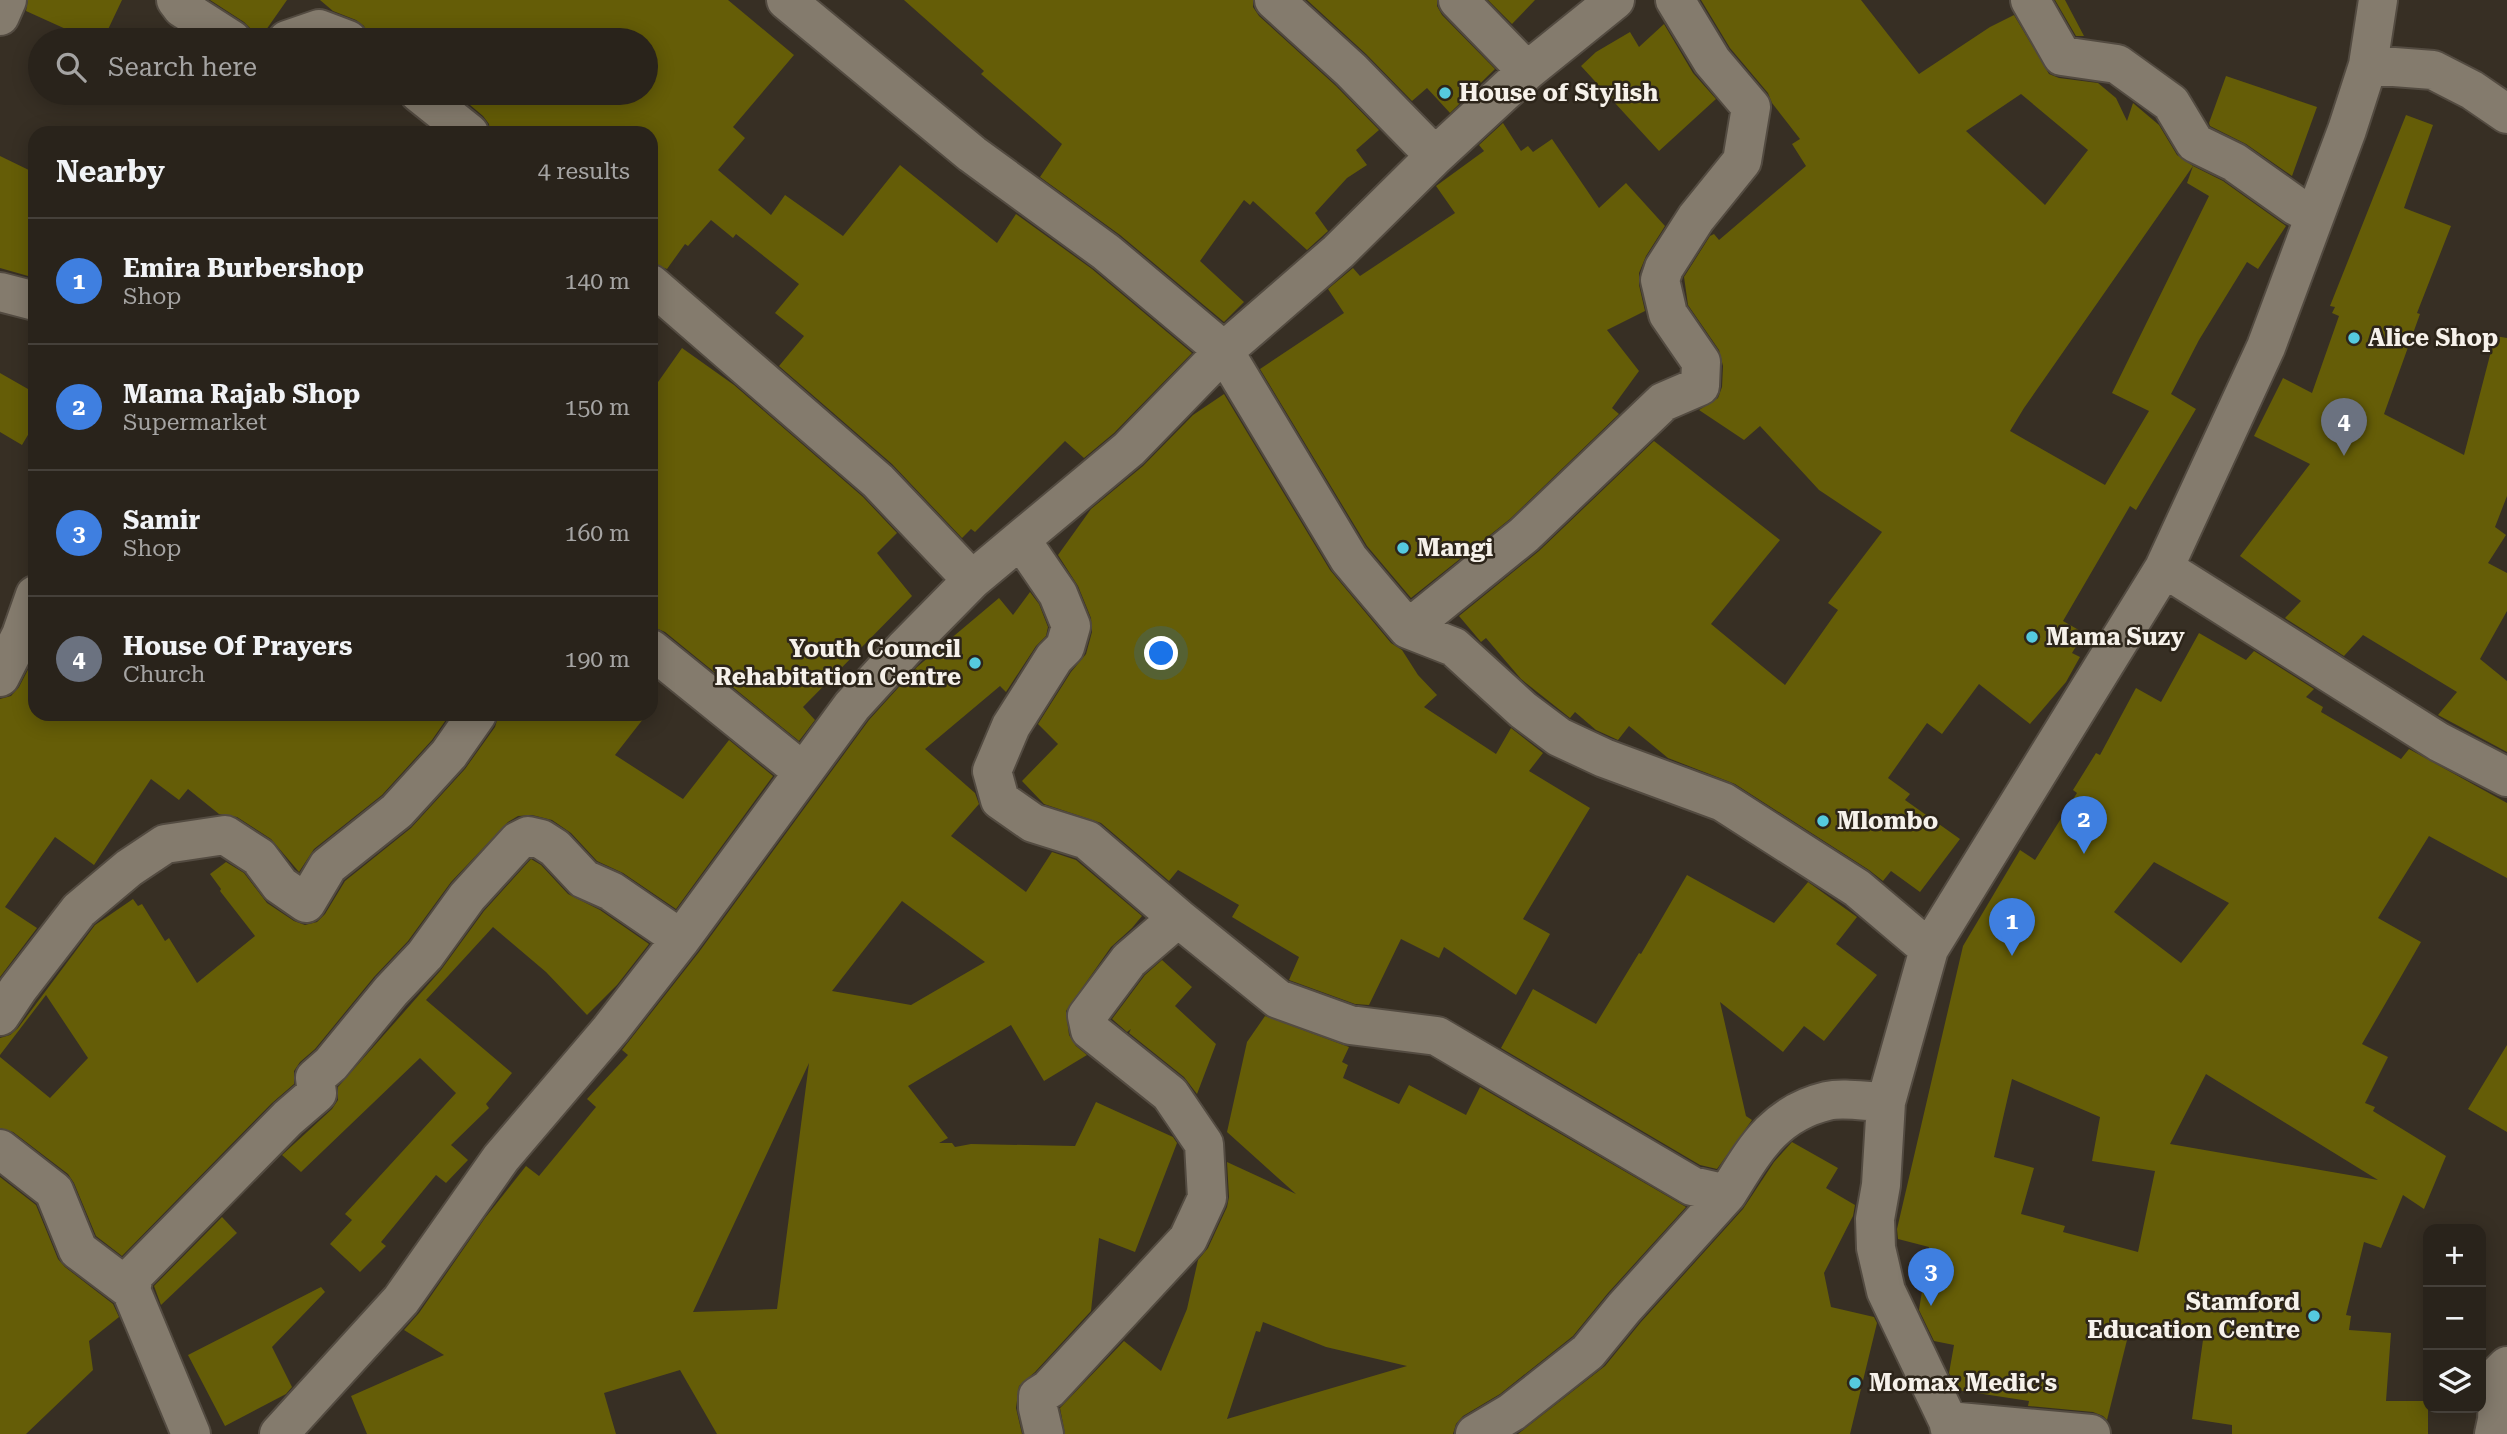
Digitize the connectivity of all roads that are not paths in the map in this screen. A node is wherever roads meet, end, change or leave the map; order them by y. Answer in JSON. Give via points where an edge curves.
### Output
{"nodes":[{"id":1,"x":7,"y":0,"type":"edge"},
{"id":2,"x":176,"y":0,"type":"edge"},
{"id":3,"x":786,"y":0,"type":"edge"},
{"id":4,"x":1274,"y":0,"type":"edge"},
{"id":5,"x":1458,"y":0,"type":"edge"},
{"id":6,"x":1615,"y":0,"type":"edge"},
{"id":7,"x":1675,"y":0,"type":"edge"},
{"id":8,"x":2030,"y":0,"type":"edge"},
{"id":9,"x":2378,"y":0,"type":"edge"},
{"id":10,"x":0,"y":16,"type":"edge"},
{"id":11,"x":213,"y":28,"type":"edge"},
{"id":12,"x":2368,"y":65,"type":"junction"},
{"id":13,"x":1527,"y":71,"type":"junction"},
{"id":14,"x":434,"y":105,"type":"edge"},
{"id":15,"x":2507,"y":114,"type":"edge"},
{"id":16,"x":460,"y":126,"type":"edge"},
{"id":17,"x":1435,"y":156,"type":"junction"},
{"id":18,"x":2315,"y":216,"type":"junction"},
{"id":19,"x":658,"y":290,"type":"edge"},
{"id":20,"x":0,"y":292,"type":"edge"},
{"id":21,"x":28,"y":299,"type":"edge"},
{"id":22,"x":1224,"y":351,"type":"junction"},
{"id":23,"x":1021,"y":540,"type":"junction"},
{"id":24,"x":2164,"y":568,"type":"junction"},
{"id":25,"x":972,"y":580,"type":"junction"},
{"id":26,"x":28,"y":615,"type":"edge"},
{"id":27,"x":1408,"y":629,"type":"junction"},
{"id":28,"x":658,"y":655,"type":"edge"},
{"id":29,"x":0,"y":677,"type":"edge"},
{"id":30,"x":472,"y":721,"type":"edge"},
{"id":31,"x":802,"y":771,"type":"junction"},
{"id":32,"x":2507,"y":777,"type":"edge"},
{"id":33,"x":1178,"y":918,"type":"junction"},
{"id":34,"x":681,"y":939,"type":"junction"},
{"id":35,"x":1929,"y":949,"type":"junction"},
{"id":36,"x":0,"y":1016,"type":"edge"},
{"id":37,"x":1886,"y":1102,"type":"junction"},
{"id":38,"x":0,"y":1149,"type":"edge"},
{"id":39,"x":1727,"y":1194,"type":"junction"},
{"id":40,"x":131,"y":1290,"type":"junction"},
{"id":41,"x":2507,"y":1366,"type":"edge"},
{"id":42,"x":1950,"y":1427,"type":"edge"},
{"id":43,"x":191,"y":1434,"type":"edge"},
{"id":44,"x":279,"y":1434,"type":"edge"},
{"id":45,"x":1044,"y":1434,"type":"edge"},
{"id":46,"x":1475,"y":1434,"type":"edge"},
{"id":47,"x":2091,"y":1434,"type":"edge"},
{"id":48,"x":2494,"y":1434,"type":"edge"}],
"edges":[{"from":1,"to":10,"type":"street"},
{"from":2,"to":11,"type":"street"},
{"from":3,"to":22,"type":"street","via":[[972,154],[1106,252]]},
{"from":4,"to":17,"type":"street","via":[[1351,69]]},
{"from":5,"to":13,"type":"street"},
{"from":6,"to":13,"type":"street"},
{"from":7,"to":27,"type":"street","via":[[1712,61],[1751,107],[1742,161],[1696,218],[1660,280],[1668,314],[1701,362],[1700,386],[1663,402],[1524,534]]},
{"from":8,"to":18,"type":"street","via":[[2062,56],[2118,64],[2171,103],[2195,143],[2234,162]]},
{"from":9,"to":12,"type":"street"},
{"from":12,"to":15,"type":"street","via":[[2433,70]]},
{"from":12,"to":18,"type":"street"},
{"from":13,"to":17,"type":"street"},
{"from":14,"to":16,"type":"street"},
{"from":17,"to":22,"type":"street","via":[[1338,251]]},
{"from":18,"to":24,"type":"street","via":[[2266,346]]},
{"from":19,"to":25,"type":"street","via":[[878,481]]},
{"from":20,"to":21,"type":"street"},
{"from":22,"to":23,"type":"street","via":[[1129,449]]},
{"from":22,"to":27,"type":"street","via":[[1349,559]]},
{"from":23,"to":25,"type":"street"},
{"from":23,"to":33,"type":"street","via":[[1058,594],[1071,626],[1065,647],[1011,726],[992,771],[1000,800],[1033,822],[1087,840]]},
{"from":24,"to":32,"type":"street","via":[[2439,742]]},
{"from":24,"to":35,"type":"street"},
{"from":25,"to":31,"type":"street","via":[[852,706]]},
{"from":26,"to":29,"type":"street"},
{"from":27,"to":35,"type":"street","via":[[1454,647],[1559,737],[1723,802],[1857,888]]},
{"from":28,"to":31,"type":"street"},
{"from":30,"to":36,"type":"street","via":[[397,811],[328,866],[306,903],[280,885],[259,857],[225,835],[165,844],[129,867],[79,910]]},
{"from":31,"to":34,"type":"street"},
{"from":33,"to":39,"type":"street","via":[[1278,999],[1350,1025],[1437,1036],[1692,1186]]},
{"from":33,"to":45,"type":"street","via":[[1129,960],[1087,1016],[1090,1030],[1170,1094],[1204,1144],[1207,1198],[1188,1239],[1038,1396]]},
{"from":34,"to":40,"type":"street","via":[[611,891],[584,879],[548,843],[528,836],[518,841],[315,1078],[317,1093],[134,1275]]},
{"from":34,"to":44,"type":"street","via":[[501,1158],[401,1300]]},
{"from":35,"to":37,"type":"street"},
{"from":37,"to":39,"type":"street","via":[[1828,1101],[1797,1112],[1776,1125],[1756,1148]]},
{"from":37,"to":42,"type":"street","via":[[1875,1248],[1886,1291]]},
{"from":38,"to":40,"type":"street","via":[[54,1191],[78,1250]]},
{"from":39,"to":46,"type":"street","via":[[1588,1352],[1512,1412]]},
{"from":40,"to":43,"type":"street"},
{"from":41,"to":48,"type":"street","via":[[2499,1374]]},
{"from":42,"to":47,"type":"street"}]}
